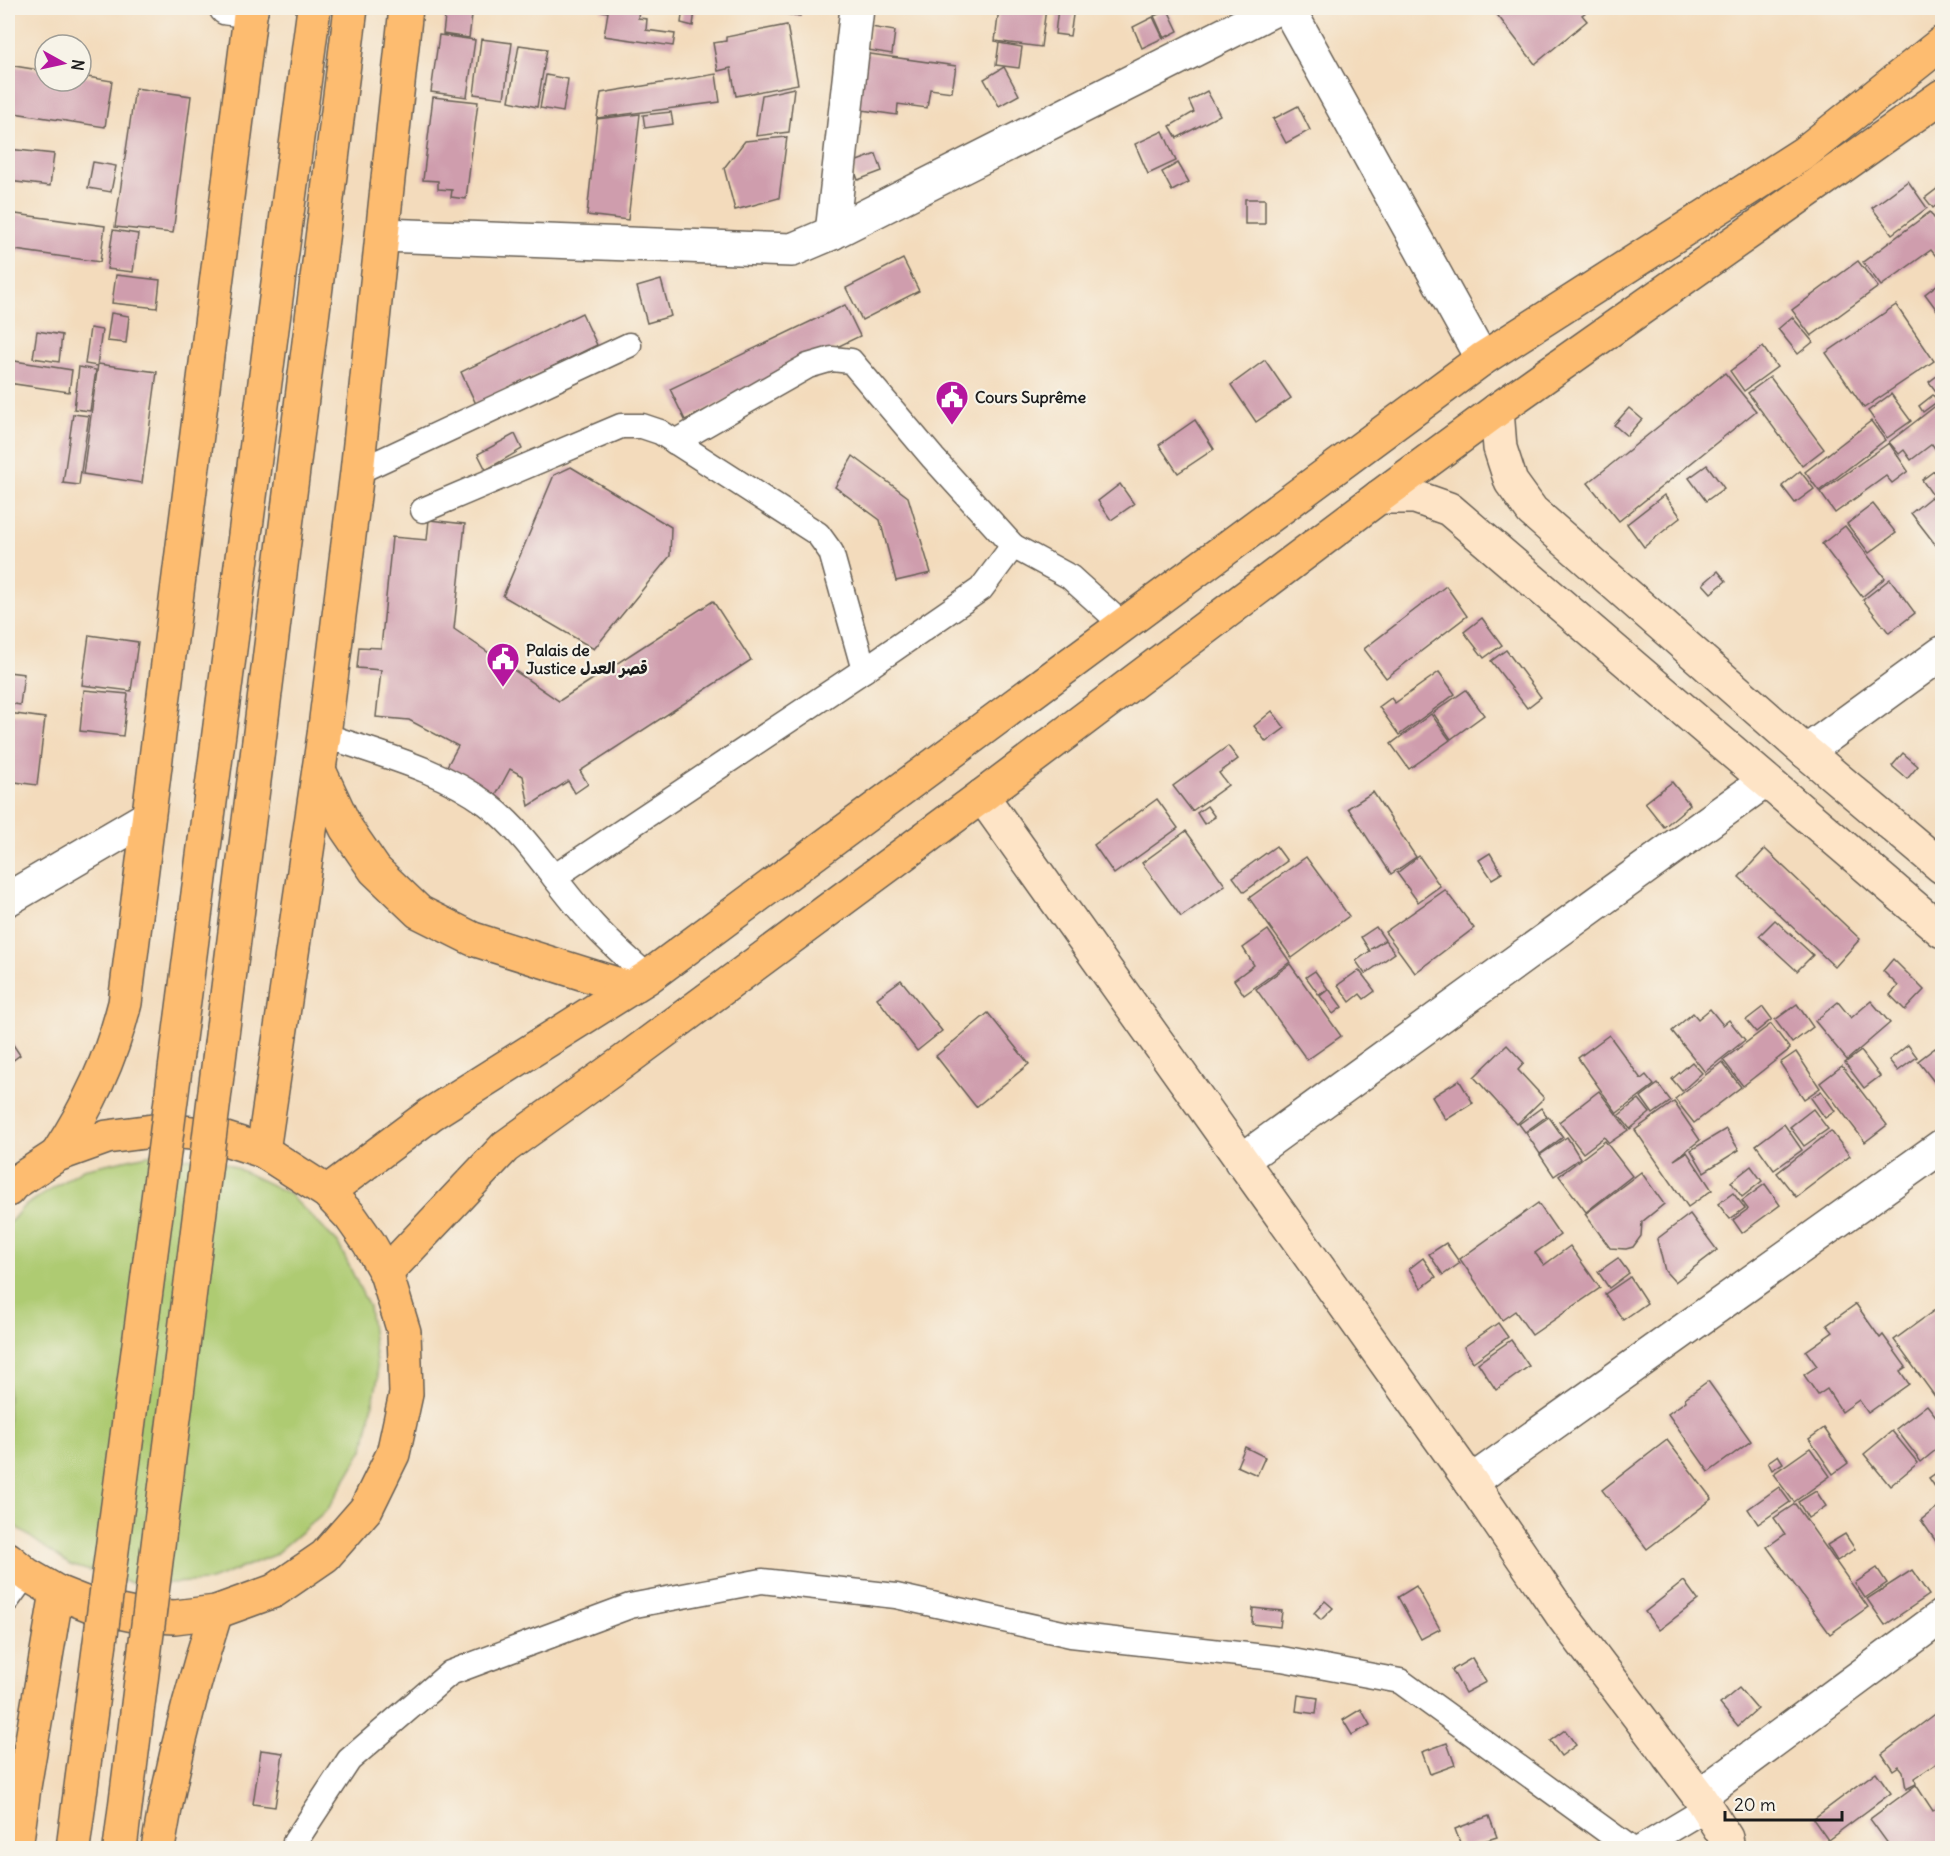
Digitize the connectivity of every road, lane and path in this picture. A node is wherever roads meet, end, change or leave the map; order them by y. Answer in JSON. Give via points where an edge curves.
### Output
{"nodes":[{"id":1,"x":314,"y":8,"type":"edge"},
{"id":2,"x":351,"y":8,"type":"edge"},
{"id":3,"x":406,"y":8,"type":"edge"},
{"id":4,"x":857,"y":8,"type":"edge"},
{"id":5,"x":1277,"y":8,"type":"edge"},
{"id":6,"x":1288,"y":8,"type":"edge"},
{"id":7,"x":243,"y":9,"type":"edge"},
{"id":8,"x":1942,"y":43,"type":"edge"},
{"id":9,"x":1942,"y":96,"type":"edge"},
{"id":10,"x":832,"y":233,"type":"junction"},
{"id":11,"x":383,"y":235,"type":"junction"},
{"id":12,"x":629,"y":345,"type":"dead end"},
{"id":13,"x":1482,"y":358,"type":"junction"},
{"id":14,"x":1497,"y":411,"type":"junction"},
{"id":15,"x":675,"y":442,"type":"junction"},
{"id":16,"x":357,"y":472,"type":"junction"},
{"id":17,"x":1379,"y":497,"type":"junction"},
{"id":18,"x":423,"y":510,"type":"dead end"},
{"id":19,"x":1013,"y":546,"type":"junction"},
{"id":20,"x":1123,"y":624,"type":"junction"},
{"id":21,"x":1942,"y":653,"type":"edge"},
{"id":22,"x":864,"y":670,"type":"junction"},
{"id":23,"x":324,"y":735,"type":"junction"},
{"id":24,"x":1806,"y":752,"type":"junction"},
{"id":25,"x":319,"y":770,"type":"junction"},
{"id":26,"x":1765,"y":781,"type":"junction"},
{"id":27,"x":982,"y":796,"type":"junction"},
{"id":28,"x":148,"y":817,"type":"junction"},
{"id":29,"x":1942,"y":867,"type":"edge"},
{"id":30,"x":554,"y":877,"type":"junction"},
{"id":31,"x":8,"y":899,"type":"edge"},
{"id":32,"x":1942,"y":931,"type":"edge"},
{"id":33,"x":638,"y":982,"type":"junction"},
{"id":34,"x":1942,"y":1146,"type":"edge"},
{"id":35,"x":263,"y":1151,"type":"junction"},
{"id":36,"x":57,"y":1155,"type":"junction"},
{"id":37,"x":1241,"y":1161,"type":"junction"},
{"id":38,"x":9,"y":1184,"type":"edge"},
{"id":39,"x":327,"y":1192,"type":"junction"},
{"id":40,"x":386,"y":1273,"type":"junction"},
{"id":41,"x":1471,"y":1482,"type":"junction"},
{"id":42,"x":14,"y":1577,"type":"edge"},
{"id":43,"x":57,"y":1592,"type":"junction"},
{"id":44,"x":216,"y":1612,"type":"junction"},
{"id":45,"x":1942,"y":1616,"type":"edge"},
{"id":46,"x":1703,"y":1802,"type":"junction"},
{"id":47,"x":295,"y":1842,"type":"dead end"},
{"id":48,"x":1730,"y":1845,"type":"edge"},
{"id":49,"x":16,"y":1848,"type":"edge"},
{"id":50,"x":73,"y":1848,"type":"edge"},
{"id":51,"x":120,"y":1848,"type":"edge"},
{"id":52,"x":158,"y":1848,"type":"edge"},
{"id":53,"x":1630,"y":1848,"type":"edge"},
{"id":54,"x":1640,"y":1848,"type":"edge"}],
"edges":[{"from":1,"to":50,"type":"main road","bridge":true},
{"from":2,"to":51,"type":"main road","bridge":true},
{"from":3,"to":11,"type":"main road"},
{"from":4,"to":10,"type":"street"},
{"from":5,"to":10,"type":"street"},
{"from":6,"to":13,"type":"street"},
{"from":7,"to":28,"type":"main road"},
{"from":8,"to":13,"type":"main road","via":[[1804,153]]},
{"from":9,"to":14,"type":"main road"},
{"from":10,"to":11,"type":"street","via":[[792,250]]},
{"from":11,"to":16,"type":"main road"},
{"from":12,"to":16,"type":"lane"},
{"from":13,"to":20,"type":"main road"},
{"from":14,"to":17,"type":"main road"},
{"from":14,"to":24,"type":"street","via":[[1500,448],[1511,482],[1532,511]]},
{"from":15,"to":18,"type":"lane","via":[[642,426],[621,426]]},
{"from":15,"to":19,"type":"lane","via":[[808,366],[832,359],[851,361]]},
{"from":15,"to":22,"type":"lane","via":[[818,534],[831,552]]},
{"from":16,"to":23,"type":"main road"},
{"from":17,"to":26,"type":"street","via":[[1415,497],[1449,508]]},
{"from":17,"to":27,"type":"main road"},
{"from":19,"to":20,"type":"lane","via":[[1070,577]]},
{"from":19,"to":22,"type":"lane","via":[[981,589]]},
{"from":20,"to":33,"type":"main road"},
{"from":21,"to":24,"type":"street"},
{"from":22,"to":30,"type":"lane"},
{"from":23,"to":25,"type":"main road"},
{"from":23,"to":30,"type":"lane","via":[[413,766],[486,803],[508,822]]},
{"from":24,"to":29,"type":"street"},
{"from":25,"to":33,"type":"main road","via":[[346,828],[375,870],[419,912],[473,939]]},
{"from":25,"to":35,"type":"main road"},
{"from":26,"to":32,"type":"street"},
{"from":26,"to":37,"type":"street"},
{"from":27,"to":37,"type":"street"},
{"from":27,"to":40,"type":"main road","via":[[505,1146]]},
{"from":28,"to":31,"type":"street"},
{"from":28,"to":36,"type":"main road","via":[[125,1003],[105,1069],[84,1113]]},
{"from":30,"to":33,"type":"lane"},
{"from":33,"to":39,"type":"main road","via":[[431,1114]]},
{"from":34,"to":41,"type":"street"},
{"from":35,"to":36,"type":"main road","via":[[213,1135],[160,1130],[107,1137]]},
{"from":35,"to":39,"type":"main road"},
{"from":36,"to":38,"type":"main road"},
{"from":37,"to":41,"type":"street"},
{"from":39,"to":40,"type":"main road","via":[[350,1216]]},
{"from":40,"to":44,"type":"main road","via":[[404,1332],[406,1394],[393,1454],[366,1509],[325,1556],[274,1591]]},
{"from":41,"to":46,"type":"street","via":[[1564,1618]]},
{"from":42,"to":43,"type":"main road"},
{"from":43,"to":44,"type":"main road","via":[[95,1607],[134,1615],[175,1617]]},
{"from":43,"to":49,"type":"main road"},
{"from":44,"to":52,"type":"main road","via":[[182,1729]]},
{"from":45,"to":46,"type":"street"},
{"from":46,"to":48,"type":"street"},
{"from":46,"to":54,"type":"lane"},
{"from":47,"to":53,"type":"lane","via":[[349,1760],[450,1673],[630,1606],[762,1581],[896,1596],[1071,1635],[1282,1659],[1400,1681]]}]}
